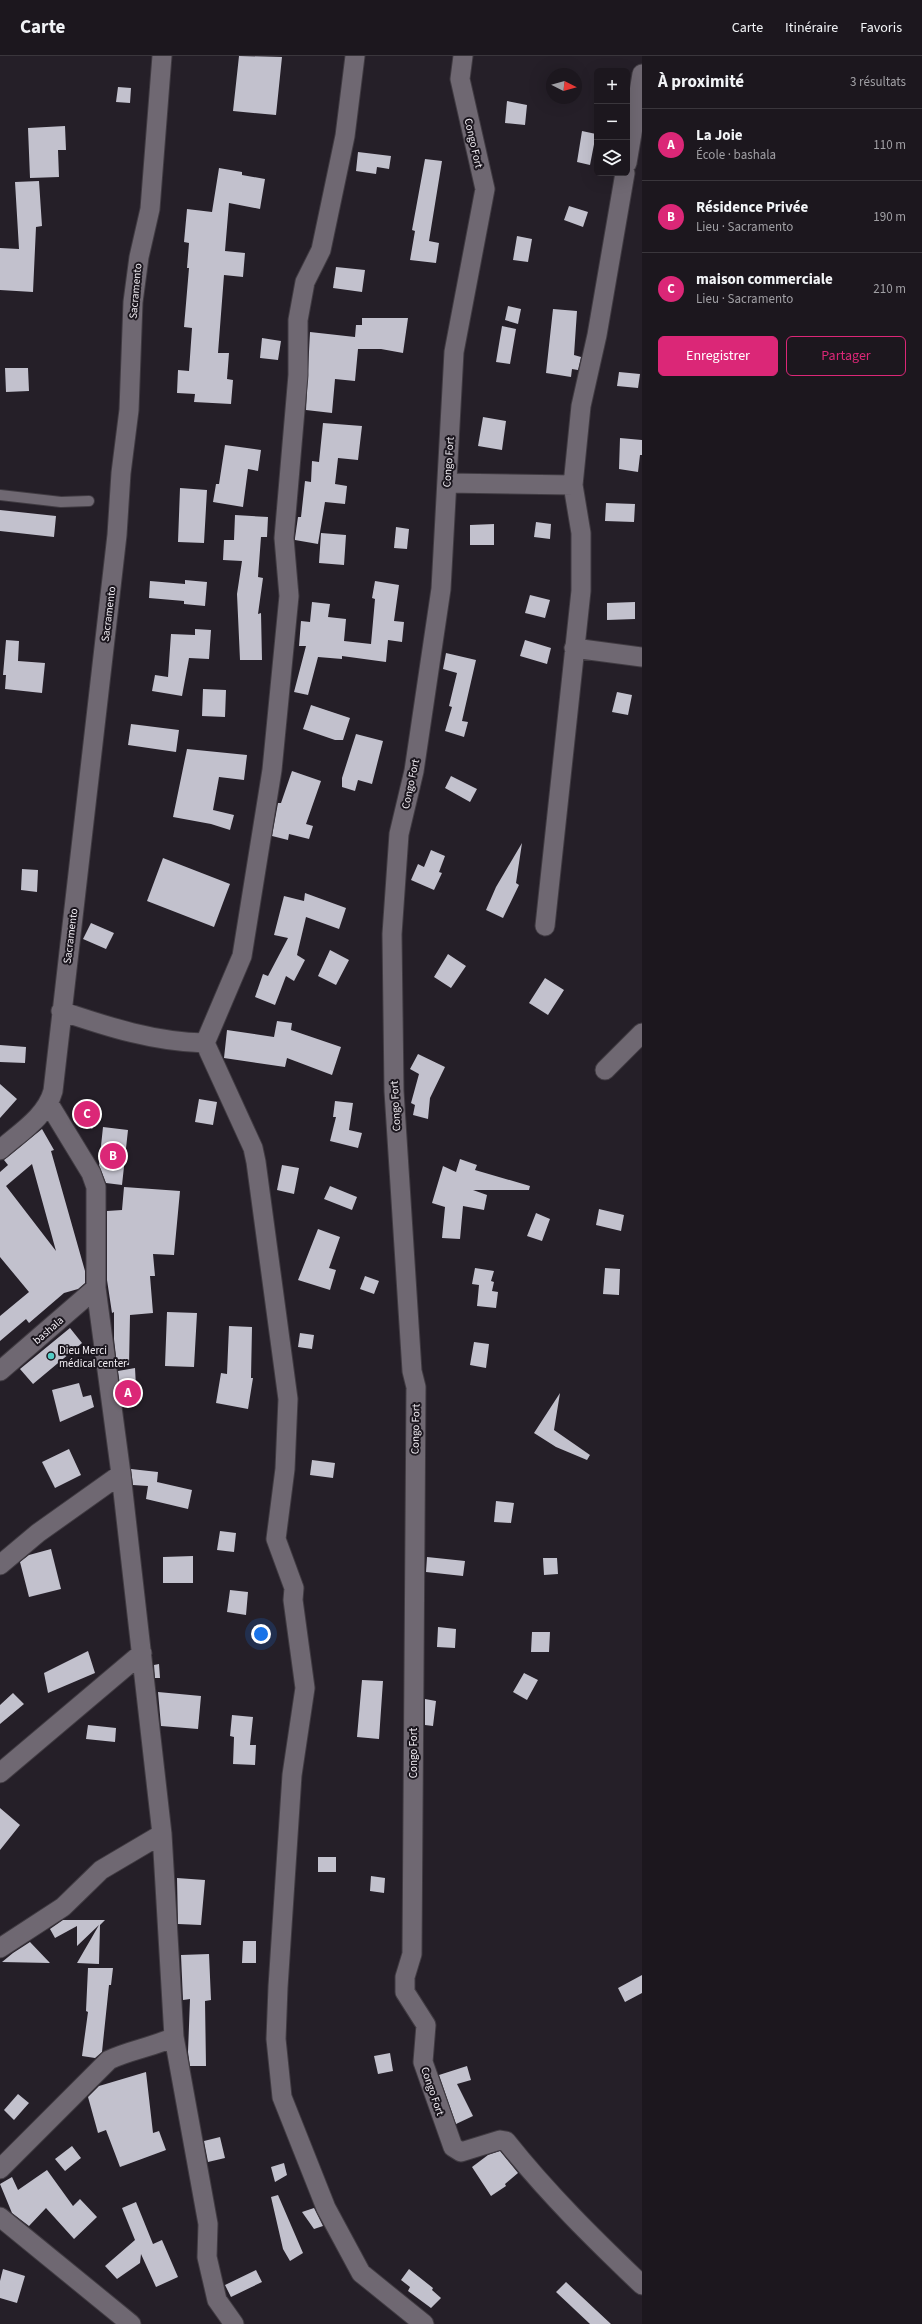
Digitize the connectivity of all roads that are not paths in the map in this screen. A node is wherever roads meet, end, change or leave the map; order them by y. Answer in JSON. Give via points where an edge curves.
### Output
{"nodes":[{"id":1,"x":162,"y":56,"type":"edge"},
{"id":2,"x":355,"y":56,"type":"edge"},
{"id":3,"x":463,"y":56,"type":"edge"},
{"id":4,"x":642,"y":74,"type":"edge"},
{"id":5,"x":630,"y":145,"type":"edge"},
{"id":6,"x":624,"y":176,"type":"edge"},
{"id":7,"x":447,"y":483,"type":"junction"},
{"id":8,"x":572,"y":485,"type":"junction"},
{"id":9,"x":0,"y":496,"type":"edge"},
{"id":10,"x":89,"y":501,"type":"dead end"},
{"id":11,"x":574,"y":648,"type":"junction"},
{"id":12,"x":642,"y":657,"type":"edge"},
{"id":13,"x":545,"y":926,"type":"dead end"},
{"id":14,"x":61,"y":1011,"type":"junction"},
{"id":15,"x":642,"y":1033,"type":"edge"},
{"id":16,"x":205,"y":1043,"type":"junction"},
{"id":17,"x":605,"y":1070,"type":"dead end"},
{"id":18,"x":49,"y":1104,"type":"junction"},
{"id":19,"x":0,"y":1150,"type":"edge"},
{"id":20,"x":96,"y":1288,"type":"junction"},
{"id":21,"x":0,"y":1372,"type":"edge"},
{"id":22,"x":122,"y":1474,"type":"junction"},
{"id":23,"x":0,"y":1565,"type":"edge"},
{"id":24,"x":142,"y":1653,"type":"junction"},
{"id":25,"x":0,"y":1773,"type":"edge"},
{"id":26,"x":162,"y":1834,"type":"junction"},
{"id":27,"x":0,"y":1948,"type":"edge"},
{"id":28,"x":174,"y":2037,"type":"junction"},
{"id":29,"x":0,"y":2169,"type":"edge"},
{"id":30,"x":0,"y":2217,"type":"edge"},
{"id":31,"x":642,"y":2285,"type":"edge"},
{"id":32,"x":131,"y":2324,"type":"edge"},
{"id":33,"x":234,"y":2324,"type":"edge"},
{"id":34,"x":424,"y":2324,"type":"edge"}],
"edges":[{"from":1,"to":14,"type":"street","name":"Sacramento","via":[[150,209],[138,257],[133,302],[128,410],[117,535]]},
{"from":2,"to":16,"type":"street","via":[[345,136],[321,250],[305,282],[298,320],[298,375],[284,538],[289,596],[272,770],[242,956]]},
{"from":3,"to":7,"type":"street","name":"Congo Fort","via":[[460,79],[485,189],[454,352]]},
{"from":4,"to":5,"type":"street"},
{"from":6,"to":8,"type":"street","via":[[597,335],[581,406]]},
{"from":7,"to":8,"type":"street"},
{"from":7,"to":31,"type":"street","name":"Congo Fort","via":[[440,589],[414,771],[399,834],[392,934],[394,1091],[412,1371],[416,1387],[412,1954],[404,1984],[405,1992],[426,2025],[423,2062],[453,2147],[461,2152],[500,2140],[506,2141],[539,2182],[583,2229]]},
{"from":8,"to":11,"type":"street","via":[[581,534],[581,591]]},
{"from":9,"to":10,"type":"lane","via":[[61,502]]},
{"from":11,"to":12,"type":"street"},
{"from":11,"to":13,"type":"street"},
{"from":14,"to":16,"type":"street","via":[[122,1031],[178,1042]]},
{"from":14,"to":18,"type":"street","name":"Sacramento","via":[[53,1091]]},
{"from":15,"to":17,"type":"street"},
{"from":16,"to":34,"type":"street","via":[[253,1148],[288,1399],[285,1469],[276,1539],[294,1588],[293,1600],[305,1688],[292,1775],[278,1987],[276,2039],[282,2097],[326,2208],[361,2273]]},
{"from":18,"to":19,"type":"street","name":"Sacramento"},
{"from":18,"to":20,"type":"street","via":[[95,1180]]},
{"from":20,"to":21,"type":"street","name":"bashala"},
{"from":20,"to":22,"type":"street"},
{"from":22,"to":23,"type":"street","via":[[38,1533]]},
{"from":22,"to":24,"type":"street"},
{"from":24,"to":25,"type":"street"},
{"from":24,"to":26,"type":"street"},
{"from":26,"to":27,"type":"street","via":[[101,1870],[63,1907]]},
{"from":26,"to":28,"type":"street"},
{"from":28,"to":29,"type":"street","via":[[146,2048],[128,2051],[109,2060]]},
{"from":28,"to":33,"type":"street","via":[[208,2224],[207,2257],[217,2300]]},
{"from":30,"to":32,"type":"street"}]}
